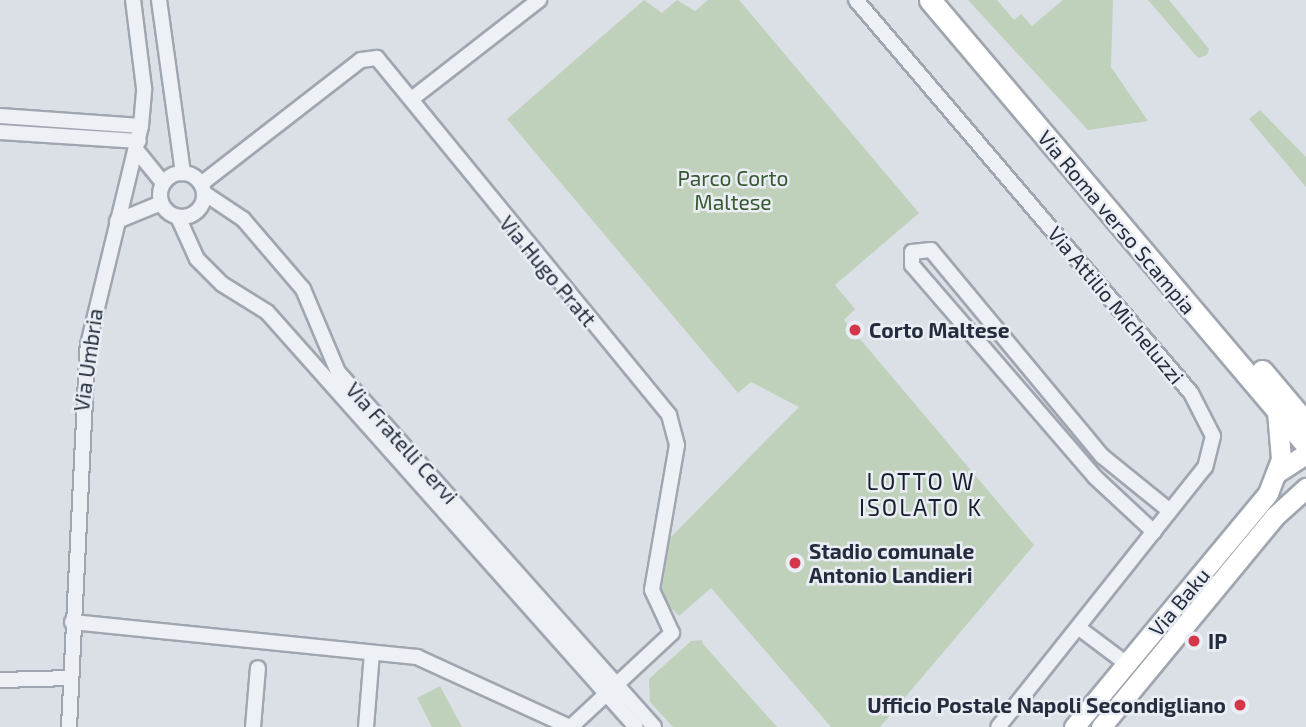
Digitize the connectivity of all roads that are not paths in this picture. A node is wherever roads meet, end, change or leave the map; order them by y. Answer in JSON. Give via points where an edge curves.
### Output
{"nodes":[{"id":1,"x":133,"y":0,"type":"edge"},
{"id":2,"x":159,"y":0,"type":"edge"},
{"id":3,"x":539,"y":0,"type":"edge"},
{"id":4,"x":856,"y":0,"type":"edge"},
{"id":5,"x":930,"y":0,"type":"edge"},
{"id":6,"x":947,"y":0,"type":"edge"},
{"id":7,"x":413,"y":98,"type":"junction"},
{"id":8,"x":0,"y":116,"type":"edge"},
{"id":9,"x":141,"y":125,"type":"junction"},
{"id":10,"x":0,"y":132,"type":"edge"},
{"id":11,"x":139,"y":146,"type":"junction"},
{"id":12,"x":183,"y":173,"type":"junction"},
{"id":13,"x":163,"y":183,"type":"junction"},
{"id":14,"x":203,"y":188,"type":"junction"},
{"id":15,"x":161,"y":203,"type":"junction"},
{"id":16,"x":178,"y":217,"type":"junction"},
{"id":17,"x":117,"y":221,"type":"junction"},
{"id":18,"x":1277,"y":411,"type":"junction"},
{"id":19,"x":1306,"y":423,"type":"edge"},
{"id":20,"x":1306,"y":443,"type":"edge"},
{"id":21,"x":1306,"y":454,"type":"edge"},
{"id":22,"x":1278,"y":472,"type":"junction"},
{"id":23,"x":1306,"y":488,"type":"edge"},
{"id":24,"x":1306,"y":510,"type":"edge"},
{"id":25,"x":1170,"y":511,"type":"junction"},
{"id":26,"x":1275,"y":516,"type":"junction"},
{"id":27,"x":1154,"y":532,"type":"junction"},
{"id":28,"x":72,"y":622,"type":"junction"},
{"id":29,"x":1079,"y":628,"type":"junction"},
{"id":30,"x":372,"y":653,"type":"junction"},
{"id":31,"x":1127,"y":664,"type":"junction"},
{"id":32,"x":258,"y":668,"type":"dead end"},
{"id":33,"x":71,"y":678,"type":"junction"},
{"id":34,"x":0,"y":680,"type":"edge"},
{"id":35,"x":612,"y":691,"type":"junction"},
{"id":36,"x":69,"y":727,"type":"edge"},
{"id":37,"x":253,"y":727,"type":"edge"},
{"id":38,"x":366,"y":727,"type":"edge"},
{"id":39,"x":570,"y":727,"type":"edge"},
{"id":40,"x":636,"y":727,"type":"edge"},
{"id":41,"x":654,"y":727,"type":"edge"},
{"id":42,"x":998,"y":727,"type":"edge"},
{"id":43,"x":1074,"y":727,"type":"edge"},
{"id":44,"x":1101,"y":727,"type":"edge"}],
"edges":[{"from":1,"to":9,"type":"street","name":"Via Umbria","via":[[144,88]]},
{"from":2,"to":12,"type":"street"},
{"from":3,"to":7,"type":"street"},
{"from":4,"to":25,"type":"street","name":"Via Attilio Micheluzzi","via":[[1203,408],[1213,436],[1211,457]]},
{"from":5,"to":18,"type":"main road","name":"Via Roma verso Scampia"},
{"from":6,"to":19,"type":"main road","name":"Via Roma verso Scampia"},
{"from":7,"to":14,"type":"street","name":"Via Hugo Pratt","via":[[383,62],[361,60]]},
{"from":7,"to":35,"type":"street","name":"Via Hugo Pratt","via":[[418,116],[677,430],[652,590],[672,633]]},
{"from":8,"to":9,"type":"street"},
{"from":9,"to":11,"type":"street","name":"Via Umbria"},
{"from":10,"to":11,"type":"street"},
{"from":11,"to":13,"type":"street"},
{"from":11,"to":17,"type":"street","name":"Via Umbria"},
{"from":12,"to":13,"type":"street"},
{"from":12,"to":14,"type":"street"},
{"from":13,"to":15,"type":"street"},
{"from":14,"to":16,"type":"street","via":[[198,211]]},
{"from":14,"to":35,"type":"street","name":"Via Fratelli Cervi","via":[[243,219],[303,289],[338,372]]},
{"from":15,"to":16,"type":"street"},
{"from":15,"to":17,"type":"street"},
{"from":16,"to":35,"type":"street","name":"Via Fratelli Cervi","via":[[197,259],[222,285],[267,312]]},
{"from":17,"to":28,"type":"street","name":"Via Umbria","via":[[88,345]]},
{"from":18,"to":20,"type":"main road","name":"Via Roma verso Scampia"},
{"from":18,"to":22,"type":"main road","name":"Via Baku","via":[[1282,443]]},
{"from":21,"to":22,"type":"main road","name":"Via Baku"},
{"from":22,"to":31,"type":"main road","name":"Via Baku","via":[[1256,509]]},
{"from":23,"to":26,"type":"main road","name":"Via Baku"},
{"from":24,"to":26,"type":"main road"},
{"from":25,"to":27,"type":"street","name":"Via Attilio Micheluzzi"},
{"from":25,"to":27,"type":"street","via":[[1102,456],[931,250],[912,252],[912,265],[1094,477]]},
{"from":26,"to":44,"type":"main road","name":"Via Baku"},
{"from":27,"to":29,"type":"street","name":"Via Attilio Micheluzzi"},
{"from":28,"to":30,"type":"street"},
{"from":28,"to":33,"type":"street","name":"Via Umbria"},
{"from":29,"to":31,"type":"street"},
{"from":29,"to":42,"type":"street","name":"Via Attilio Micheluzzi"},
{"from":30,"to":38,"type":"street"},
{"from":30,"to":39,"type":"street","via":[[417,657]]},
{"from":31,"to":43,"type":"main road","name":"Via Baku"},
{"from":32,"to":37,"type":"street"},
{"from":33,"to":34,"type":"street"},
{"from":33,"to":36,"type":"street","name":"Via Umbria"},
{"from":35,"to":39,"type":"street"},
{"from":35,"to":40,"type":"street","name":"Via Fratelli Cervi"},
{"from":35,"to":41,"type":"street","name":"Via Fratelli Cervi"}]}
